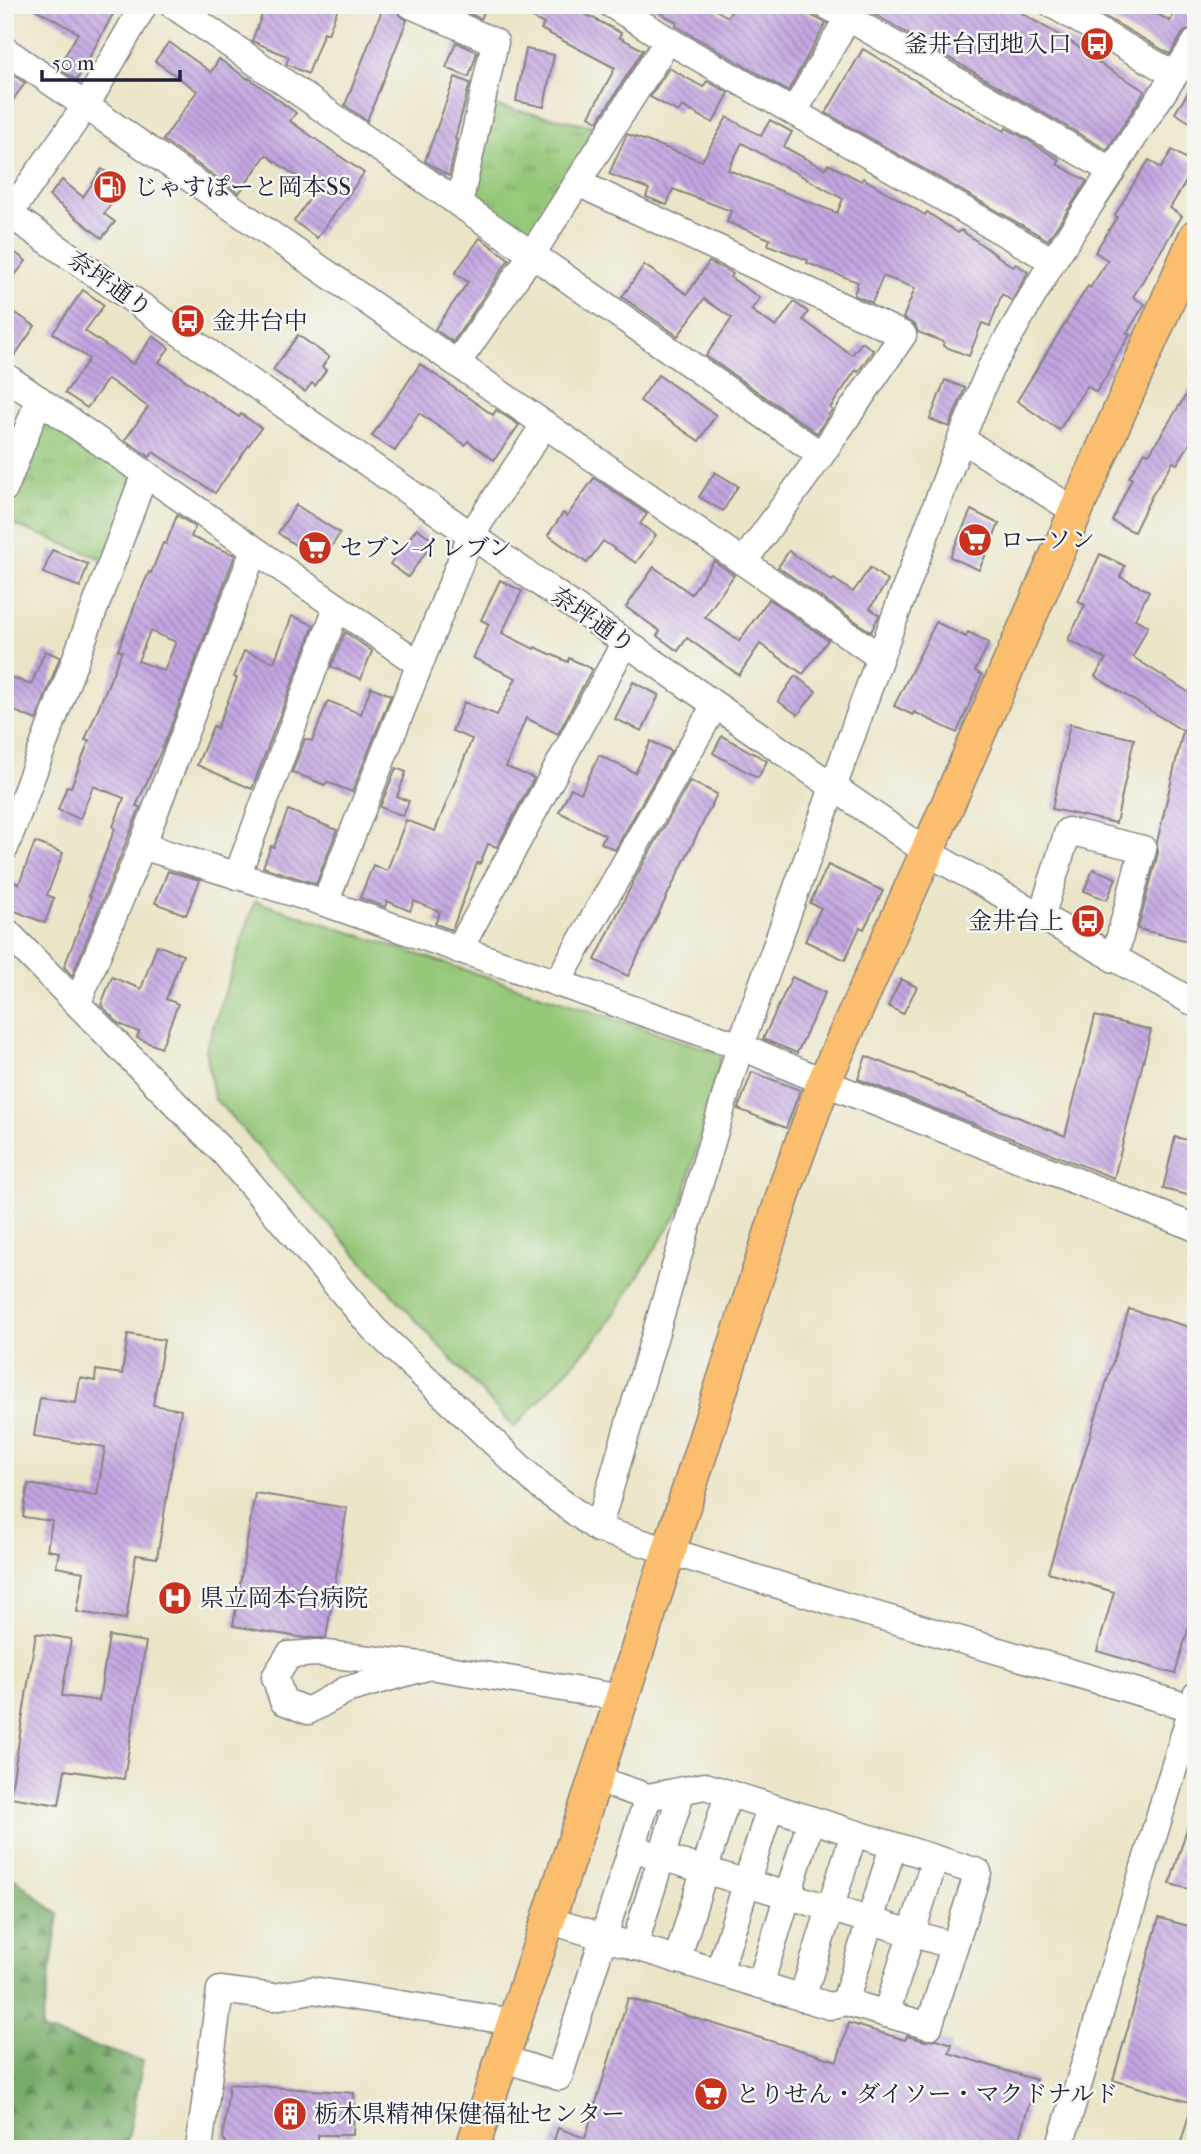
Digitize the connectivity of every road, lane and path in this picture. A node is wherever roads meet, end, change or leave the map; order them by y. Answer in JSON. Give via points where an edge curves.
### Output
{"nodes":[{"id":1,"x":144,"y":5,"type":"edge"},
{"id":2,"x":173,"y":5,"type":"edge"},
{"id":3,"x":411,"y":5,"type":"edge"},
{"id":4,"x":612,"y":5,"type":"edge"},
{"id":5,"x":1053,"y":5,"type":"edge"},
{"id":6,"x":843,"y":9,"type":"edge"},
{"id":7,"x":668,"y":40,"type":"junction"},
{"id":8,"x":1196,"y":42,"type":"edge"},
{"id":9,"x":5,"y":50,"type":"edge"},
{"id":10,"x":1175,"y":75,"type":"junction"},
{"id":11,"x":87,"y":104,"type":"junction"},
{"id":12,"x":794,"y":113,"type":"junction"},
{"id":13,"x":1112,"y":171,"type":"junction"},
{"id":14,"x":578,"y":183,"type":"junction"},
{"id":15,"x":459,"y":204,"type":"junction"},
{"id":16,"x":7,"y":215,"type":"edge"},
{"id":17,"x":1196,"y":236,"type":"edge"},
{"id":18,"x":533,"y":254,"type":"junction"},
{"id":19,"x":1053,"y":261,"type":"junction"},
{"id":20,"x":458,"y":362,"type":"junction"},
{"id":21,"x":5,"y":376,"type":"edge"},
{"id":22,"x":39,"y":399,"type":"junction"},
{"id":23,"x":545,"y":424,"type":"junction"},
{"id":24,"x":961,"y":439,"type":"junction"},
{"id":25,"x":821,"y":455,"type":"junction"},
{"id":26,"x":145,"y":474,"type":"junction"},
{"id":27,"x":5,"y":488,"type":"edge"},
{"id":28,"x":1074,"y":511,"type":"junction"},
{"id":29,"x":471,"y":535,"type":"junction"},
{"id":30,"x":254,"y":550,"type":"junction"},
{"id":31,"x":744,"y":561,"type":"junction"},
{"id":32,"x":337,"y":607,"type":"junction"},
{"id":33,"x":625,"y":642,"type":"junction"},
{"id":34,"x":880,"y":657,"type":"junction"},
{"id":35,"x":419,"y":664,"type":"junction"},
{"id":36,"x":715,"y":705,"type":"junction"},
{"id":37,"x":834,"y":786,"type":"junction"},
{"id":38,"x":142,"y":846,"type":"junction"},
{"id":39,"x":5,"y":848,"type":"edge"},
{"id":40,"x":927,"y":852,"type":"junction"},
{"id":41,"x":237,"y":876,"type":"junction"},
{"id":42,"x":325,"y":903,"type":"junction"},
{"id":43,"x":1041,"y":917,"type":"junction"},
{"id":44,"x":5,"y":930,"type":"edge"},
{"id":45,"x":459,"y":950,"type":"junction"},
{"id":46,"x":1114,"y":959,"type":"junction"},
{"id":47,"x":557,"y":983,"type":"junction"},
{"id":48,"x":78,"y":1002,"type":"junction"},
{"id":49,"x":1196,"y":1004,"type":"edge"},
{"id":50,"x":740,"y":1046,"type":"junction"},
{"id":51,"x":824,"y":1082,"type":"junction"},
{"id":52,"x":1196,"y":1228,"type":"edge"},
{"id":53,"x":598,"y":1529,"type":"junction"},
{"id":54,"x":670,"y":1550,"type":"junction"},
{"id":55,"x":430,"y":1666,"type":"junction"},
{"id":56,"x":622,"y":1698,"type":"junction"},
{"id":57,"x":1194,"y":1701,"type":"edge"},
{"id":58,"x":595,"y":1779,"type":"junction"},
{"id":59,"x":682,"y":1790,"type":"junction"},
{"id":60,"x":729,"y":1794,"type":"junction"},
{"id":61,"x":648,"y":1797,"type":"junction"},
{"id":62,"x":770,"y":1807,"type":"junction"},
{"id":63,"x":811,"y":1820,"type":"junction"},
{"id":64,"x":854,"y":1833,"type":"junction"},
{"id":65,"x":893,"y":1846,"type":"junction"},
{"id":66,"x":632,"y":1848,"type":"junction"},
{"id":67,"x":662,"y":1858,"type":"junction"},
{"id":68,"x":935,"y":1859,"type":"junction"},
{"id":69,"x":704,"y":1870,"type":"junction"},
{"id":70,"x":746,"y":1883,"type":"junction"},
{"id":71,"x":788,"y":1896,"type":"junction"},
{"id":72,"x":829,"y":1908,"type":"junction"},
{"id":73,"x":548,"y":1920,"type":"junction"},
{"id":74,"x":869,"y":1920,"type":"junction"},
{"id":75,"x":911,"y":1933,"type":"junction"},
{"id":76,"x":604,"y":1938,"type":"junction"},
{"id":77,"x":954,"y":1946,"type":"junction"},
{"id":78,"x":634,"y":1947,"type":"junction"},
{"id":79,"x":677,"y":1960,"type":"junction"},
{"id":80,"x":719,"y":1972,"type":"junction"},
{"id":81,"x":760,"y":1985,"type":"junction"},
{"id":82,"x":802,"y":1998,"type":"junction"},
{"id":83,"x":845,"y":2002,"type":"junction"},
{"id":84,"x":886,"y":2014,"type":"junction"},
{"id":85,"x":514,"y":2022,"type":"junction"},
{"id":86,"x":502,"y":2058,"type":"junction"},
{"id":87,"x":199,"y":2149,"type":"edge"},
{"id":88,"x":472,"y":2149,"type":"edge"},
{"id":89,"x":1059,"y":2149,"type":"edge"}],
"edges":[{"from":1,"to":11,"type":"street"},
{"from":2,"to":15,"type":"street"},
{"from":3,"to":15,"type":"street","via":[[495,42]]},
{"from":4,"to":7,"type":"street"},
{"from":5,"to":10,"type":"street"},
{"from":6,"to":12,"type":"street"},
{"from":6,"to":13,"type":"street"},
{"from":7,"to":12,"type":"street"},
{"from":7,"to":14,"type":"street"},
{"from":8,"to":10,"type":"street"},
{"from":9,"to":11,"type":"street"},
{"from":10,"to":13,"type":"street"},
{"from":11,"to":16,"type":"street"},
{"from":11,"to":20,"type":"street"},
{"from":12,"to":19,"type":"street"},
{"from":13,"to":19,"type":"street"},
{"from":14,"to":18,"type":"street"},
{"from":14,"to":25,"type":"street","via":[[903,335]]},
{"from":15,"to":18,"type":"street"},
{"from":16,"to":29,"type":"street","name":"奈坪通り"},
{"from":17,"to":28,"type":"main road"},
{"from":18,"to":20,"type":"street"},
{"from":18,"to":25,"type":"street"},
{"from":19,"to":24,"type":"street","via":[[990,369]]},
{"from":20,"to":23,"type":"street"},
{"from":21,"to":22,"type":"street"},
{"from":22,"to":26,"type":"street"},
{"from":22,"to":27,"type":"street"},
{"from":23,"to":29,"type":"street"},
{"from":23,"to":31,"type":"street"},
{"from":24,"to":28,"type":"street"},
{"from":24,"to":34,"type":"street"},
{"from":25,"to":31,"type":"street"},
{"from":26,"to":30,"type":"street"},
{"from":26,"to":39,"type":"street"},
{"from":28,"to":40,"type":"main road"},
{"from":29,"to":33,"type":"street","name":"奈坪通り"},
{"from":29,"to":35,"type":"street"},
{"from":30,"to":32,"type":"street"},
{"from":30,"to":38,"type":"street"},
{"from":31,"to":34,"type":"street"},
{"from":32,"to":35,"type":"street"},
{"from":32,"to":41,"type":"street"},
{"from":33,"to":36,"type":"street","name":"奈坪通り"},
{"from":33,"to":45,"type":"street"},
{"from":34,"to":37,"type":"street"},
{"from":35,"to":42,"type":"street"},
{"from":36,"to":37,"type":"street","name":"奈坪通り"},
{"from":36,"to":47,"type":"street"},
{"from":37,"to":40,"type":"street","name":"奈坪通り"},
{"from":37,"to":50,"type":"street"},
{"from":38,"to":41,"type":"street"},
{"from":38,"to":48,"type":"street"},
{"from":40,"to":43,"type":"street","name":"奈坪通り"},
{"from":40,"to":51,"type":"main road"},
{"from":41,"to":42,"type":"street"},
{"from":42,"to":45,"type":"street"},
{"from":43,"to":46,"type":"street","name":"奈坪通り"},
{"from":43,"to":46,"type":"street","via":[[1068,831],[1143,849]]},
{"from":44,"to":48,"type":"street"},
{"from":45,"to":47,"type":"street"},
{"from":46,"to":49,"type":"street","name":"奈坪通り"},
{"from":47,"to":50,"type":"street"},
{"from":48,"to":53,"type":"street","via":[[225,1154],[374,1329],[541,1487]]},
{"from":50,"to":51,"type":"street"},
{"from":50,"to":53,"type":"street"},
{"from":51,"to":52,"type":"street"},
{"from":51,"to":54,"type":"main road"},
{"from":53,"to":54,"type":"street"},
{"from":54,"to":56,"type":"main road"},
{"from":54,"to":57,"type":"street","via":[[849,1607]]},
{"from":55,"to":55,"type":"street","via":[[346,1690],[308,1711],[283,1701],[275,1677],[289,1655],[317,1653]]},
{"from":55,"to":56,"type":"street"},
{"from":56,"to":58,"type":"main road"},
{"from":57,"to":89,"type":"street"},
{"from":58,"to":61,"type":"street"},
{"from":58,"to":73,"type":"main road"},
{"from":59,"to":60,"type":"street","via":[[705,1786]]},
{"from":59,"to":61,"type":"street"},
{"from":59,"to":67,"type":"street"},
{"from":60,"to":62,"type":"street"},
{"from":60,"to":69,"type":"street"},
{"from":61,"to":66,"type":"street"},
{"from":62,"to":63,"type":"street"},
{"from":62,"to":70,"type":"street"},
{"from":63,"to":64,"type":"street"},
{"from":63,"to":71,"type":"street"},
{"from":64,"to":65,"type":"street"},
{"from":64,"to":72,"type":"street"},
{"from":65,"to":68,"type":"street"},
{"from":65,"to":74,"type":"street"},
{"from":66,"to":67,"type":"street"},
{"from":66,"to":76,"type":"street"},
{"from":67,"to":69,"type":"street"},
{"from":67,"to":78,"type":"street"},
{"from":68,"to":75,"type":"street"},
{"from":68,"to":77,"type":"street","via":[[978,1872]]},
{"from":69,"to":70,"type":"street"},
{"from":69,"to":79,"type":"street"},
{"from":70,"to":71,"type":"street"},
{"from":70,"to":80,"type":"street"},
{"from":71,"to":72,"type":"street"},
{"from":71,"to":81,"type":"street"},
{"from":72,"to":74,"type":"street"},
{"from":72,"to":82,"type":"street"},
{"from":73,"to":76,"type":"street"},
{"from":73,"to":85,"type":"main road"},
{"from":74,"to":75,"type":"street"},
{"from":74,"to":83,"type":"street"},
{"from":75,"to":77,"type":"street"},
{"from":75,"to":84,"type":"street"},
{"from":76,"to":78,"type":"street"},
{"from":76,"to":86,"type":"street","via":[[559,2077]]},
{"from":77,"to":84,"type":"street","via":[[929,2026]]},
{"from":78,"to":79,"type":"street"},
{"from":79,"to":80,"type":"street"},
{"from":80,"to":81,"type":"street"},
{"from":81,"to":82,"type":"street"},
{"from":82,"to":83,"type":"street","via":[[830,2006]]},
{"from":83,"to":84,"type":"street"},
{"from":85,"to":86,"type":"main road"},
{"from":85,"to":87,"type":"street","via":[[312,1990],[275,1997],[219,1990]]},
{"from":86,"to":88,"type":"main road"}]}
